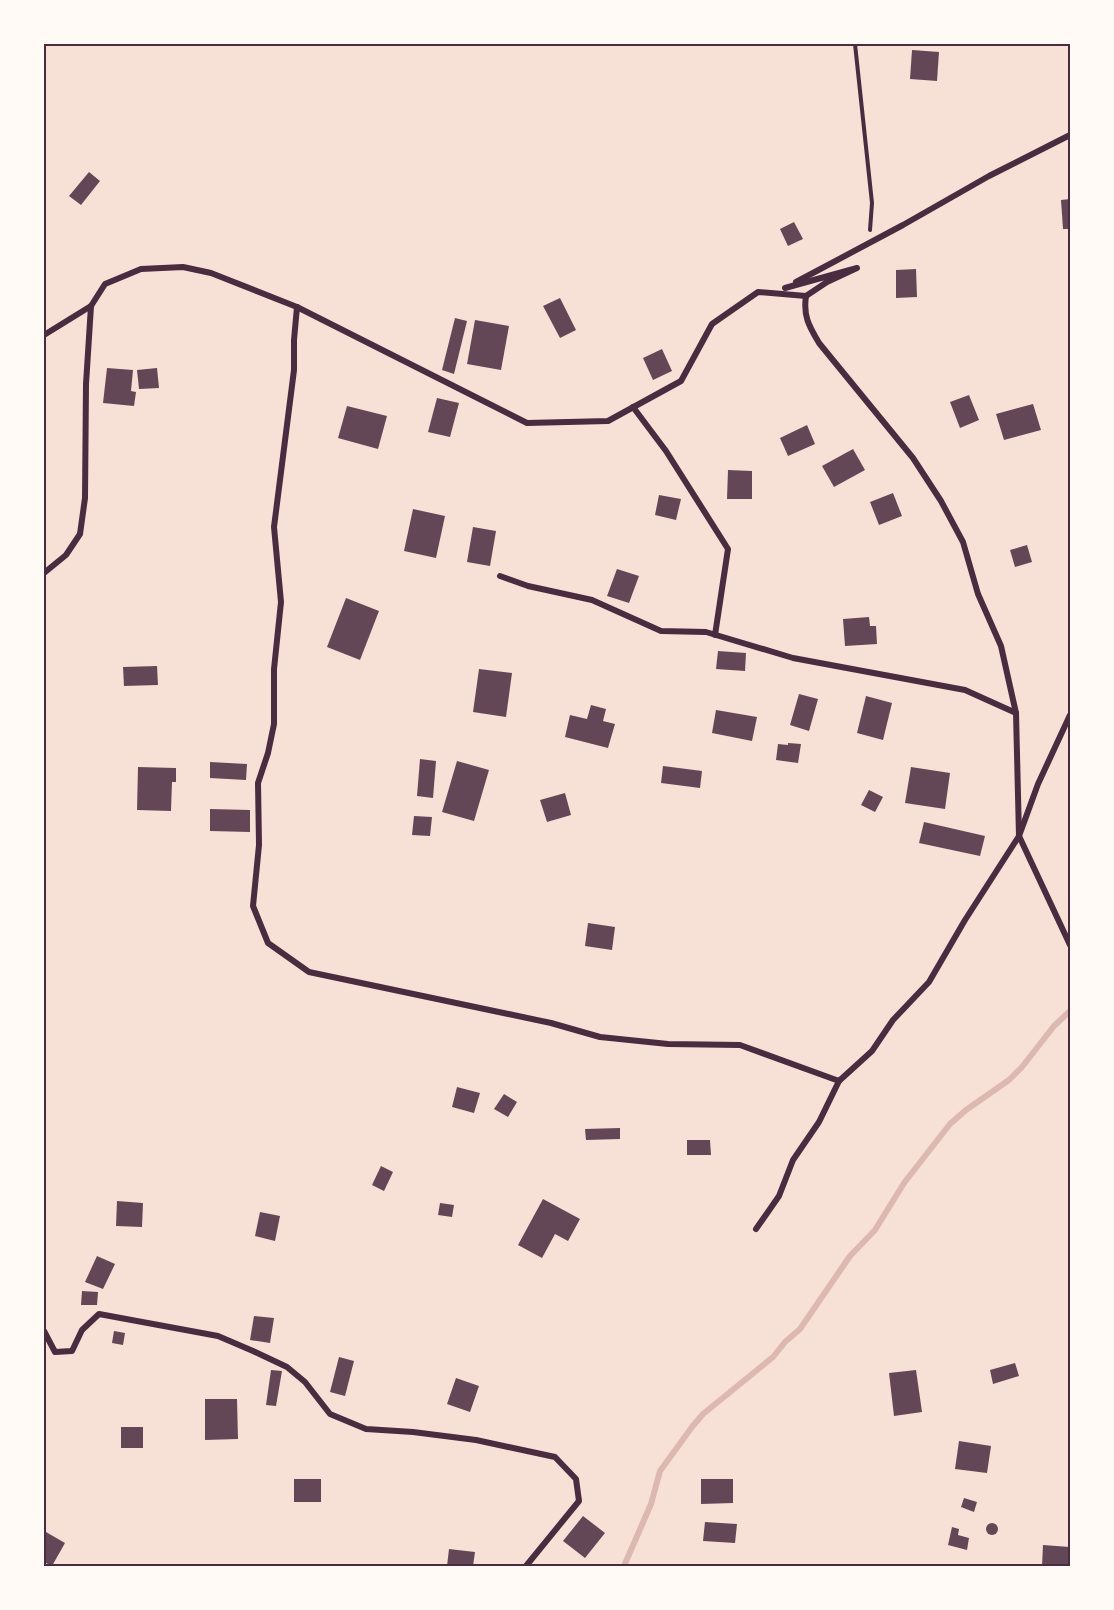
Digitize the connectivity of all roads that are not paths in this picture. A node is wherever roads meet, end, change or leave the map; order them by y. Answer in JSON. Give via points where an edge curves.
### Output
{"nodes":[{"id":1,"x":1071,"y":135,"type":"edge"},
{"id":2,"x":806,"y":296,"type":"junction"},
{"id":3,"x":91,"y":306,"type":"junction"},
{"id":4,"x":297,"y":307,"type":"junction"},
{"id":5,"x":44,"y":335,"type":"edge"},
{"id":6,"x":633,"y":407,"type":"junction"},
{"id":7,"x":44,"y":573,"type":"edge"},
{"id":8,"x":500,"y":576,"type":"dead end"},
{"id":9,"x":715,"y":635,"type":"junction"},
{"id":10,"x":1016,"y":713,"type":"junction"},
{"id":11,"x":1071,"y":715,"type":"edge"},
{"id":12,"x":1019,"y":836,"type":"junction"},
{"id":13,"x":1071,"y":945,"type":"edge"},
{"id":14,"x":839,"y":1081,"type":"junction"},
{"id":15,"x":756,"y":1229,"type":"dead end"},
{"id":16,"x":44,"y":1331,"type":"edge"},
{"id":17,"x":526,"y":1566,"type":"edge"}],
"edges":[{"from":1,"to":2,"type":"street","via":[[785,288],[857,268]]},
{"from":2,"to":6,"type":"street","via":[[758,292],[712,324],[681,381]]},
{"from":2,"to":10,"type":"street","via":[[804,310],[819,343],[913,458],[963,542],[978,594],[1001,646]]},
{"from":3,"to":4,"type":"street","via":[[105,284],[141,269],[183,267],[211,273]]},
{"from":3,"to":5,"type":"street"},
{"from":3,"to":7,"type":"street","via":[[85,498],[80,534],[66,555]]},
{"from":4,"to":6,"type":"street","via":[[527,423],[608,421]]},
{"from":4,"to":14,"type":"street","via":[[294,370],[274,527],[281,602],[274,669],[274,724],[258,783],[259,845],[253,906],[268,943],[309,972],[600,1036],[668,1044],[740,1045]]},
{"from":6,"to":9,"type":"street","via":[[728,549]]},
{"from":8,"to":9,"type":"street","via":[[592,600],[661,631]]},
{"from":9,"to":10,"type":"street","via":[[793,658],[965,690]]},
{"from":10,"to":12,"type":"street"},
{"from":11,"to":12,"type":"street","via":[[1038,784]]},
{"from":12,"to":13,"type":"street"},
{"from":12,"to":14,"type":"street","via":[[929,982],[892,1020],[872,1051]]},
{"from":14,"to":15,"type":"street","via":[[819,1122],[793,1160],[779,1196]]},
{"from":16,"to":17,"type":"street","via":[[55,1352],[72,1351],[82,1330],[99,1314],[218,1336],[287,1367],[305,1382],[330,1414],[366,1429],[476,1440],[555,1457],[576,1479],[579,1501]]}]}
